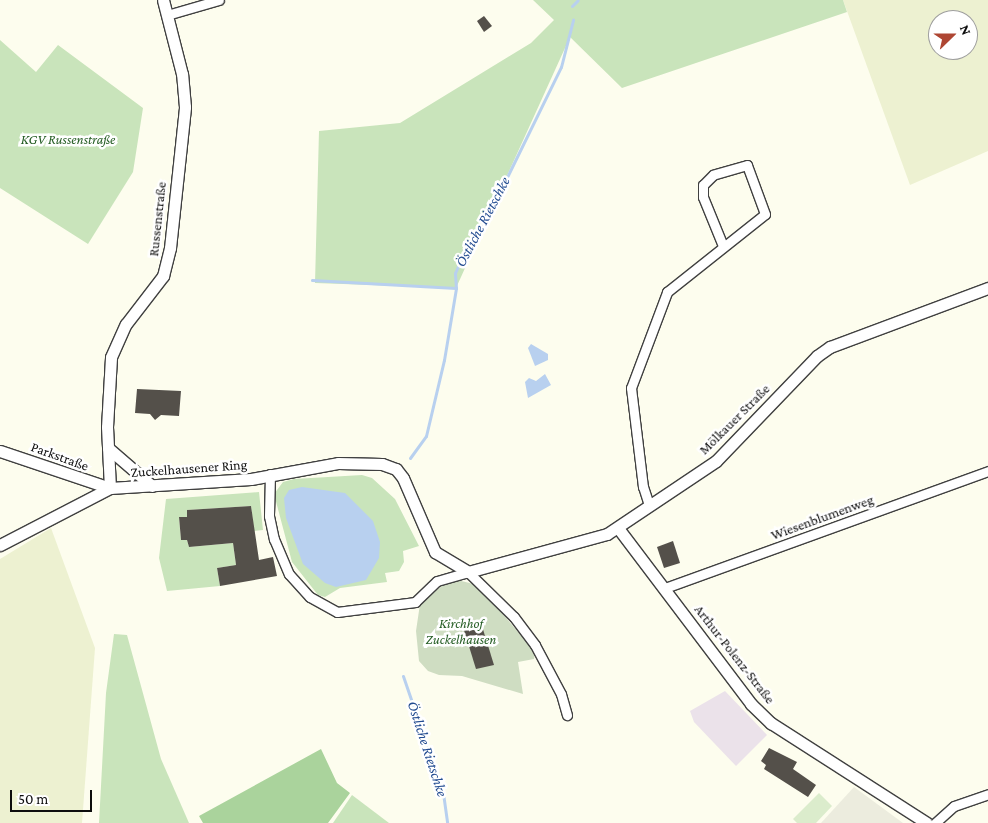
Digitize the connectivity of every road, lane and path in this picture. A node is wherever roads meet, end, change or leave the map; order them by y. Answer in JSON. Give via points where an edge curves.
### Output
{"nodes":[{"id":1,"x":163,"y":0,"type":"edge"},
{"id":2,"x":219,"y":0,"type":"edge"},
{"id":3,"x":167,"y":14,"type":"junction"},
{"id":4,"x":723,"y":246,"type":"junction"},
{"id":5,"x":988,"y":288,"type":"edge"},
{"id":6,"x":108,"y":448,"type":"junction"},
{"id":7,"x":0,"y":451,"type":"edge"},
{"id":8,"x":988,"y":471,"type":"edge"},
{"id":9,"x":270,"y":474,"type":"junction"},
{"id":10,"x":152,"y":486,"type":"junction"},
{"id":11,"x":110,"y":488,"type":"junction"},
{"id":12,"x":649,"y":505,"type":"junction"},
{"id":13,"x":618,"y":528,"type":"junction"},
{"id":14,"x":0,"y":545,"type":"edge"},
{"id":15,"x":468,"y":572,"type":"junction"},
{"id":16,"x":665,"y":588,"type":"junction"},
{"id":17,"x":567,"y":715,"type":"dead end"},
{"id":18,"x":988,"y":794,"type":"edge"},
{"id":19,"x":927,"y":823,"type":"edge"},
{"id":20,"x":935,"y":823,"type":"edge"}],
"edges":[{"from":1,"to":3,"type":"street","name":"Russenstraße"},
{"from":2,"to":3,"type":"street"},
{"from":3,"to":6,"type":"street","name":"Russenstraße","via":[[182,74],[184,107],[169,259],[149,298],[126,324],[111,357]]},
{"from":4,"to":4,"type":"street","via":[[765,214],[747,165],[713,174],[703,185],[703,197]]},
{"from":4,"to":12,"type":"street","via":[[666,292],[631,388],[643,487]]},
{"from":5,"to":12,"type":"street","name":"Mölkauer Straße","via":[[830,347],[817,356],[716,461]]},
{"from":6,"to":10,"type":"street"},
{"from":6,"to":11,"type":"street","name":"Russenstraße"},
{"from":7,"to":11,"type":"street","name":"Parkstraße"},
{"from":8,"to":16,"type":"street","name":"Wiesenblumenweg"},
{"from":9,"to":10,"type":"street","name":"Zuckelhausener Ring","via":[[251,479]]},
{"from":9,"to":15,"type":"street","name":"Zuckelhausener Ring","via":[[338,463],[366,462],[392,467],[403,478],[435,552]]},
{"from":9,"to":15,"type":"street","via":[[269,516],[274,539],[289,574],[310,597],[337,612],[416,602],[437,581]]},
{"from":10,"to":11,"type":"street","name":"Zuckelhausener Ring"},
{"from":11,"to":14,"type":"street"},
{"from":12,"to":13,"type":"street","name":"Mölkauer Straße"},
{"from":13,"to":15,"type":"street","name":"Mölkauer Straße","via":[[593,539]]},
{"from":13,"to":16,"type":"street","name":"Arthur-Polenz-Straße"},
{"from":15,"to":17,"type":"street","name":"Zuckelhausener Ring","via":[[514,617],[535,645],[553,678]]},
{"from":16,"to":19,"type":"street","name":"Arthur-Polenz-Straße","via":[[738,687],[771,723]]},
{"from":18,"to":20,"type":"street","via":[[954,806]]}]}
